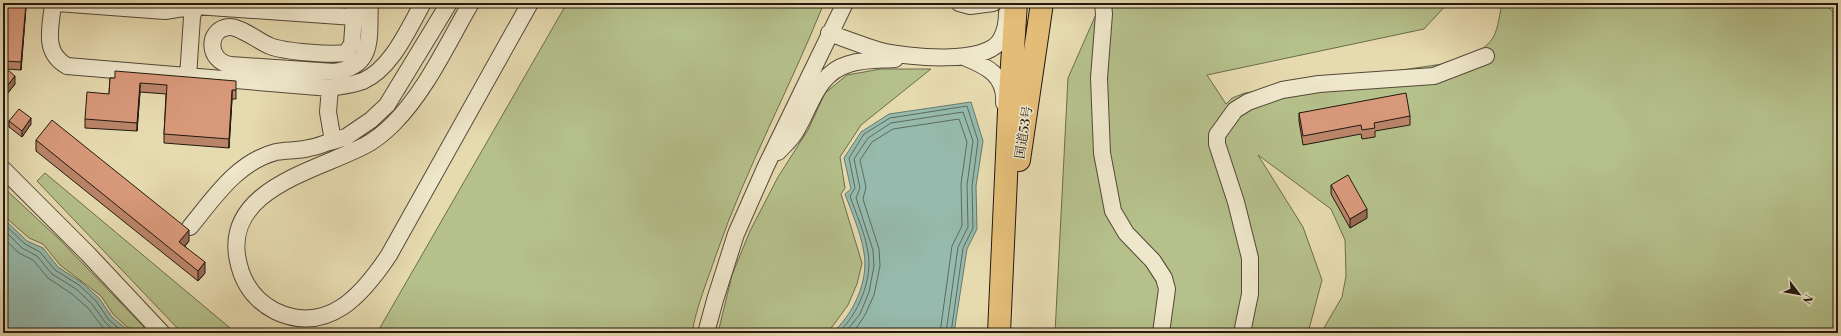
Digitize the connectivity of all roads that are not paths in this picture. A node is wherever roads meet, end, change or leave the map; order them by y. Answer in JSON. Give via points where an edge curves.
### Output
{"nodes":[{"id":1,"x":54,"y":3,"type":"edge"},
{"id":2,"x":57,"y":3,"type":"edge"},
{"id":3,"x":370,"y":3,"type":"edge"},
{"id":4,"x":423,"y":3,"type":"edge"},
{"id":5,"x":449,"y":3,"type":"edge"},
{"id":6,"x":471,"y":3,"type":"edge"},
{"id":7,"x":530,"y":3,"type":"edge"},
{"id":8,"x":845,"y":3,"type":"edge"},
{"id":9,"x":959,"y":3,"type":"edge"},
{"id":10,"x":1008,"y":3,"type":"edge"},
{"id":11,"x":1016,"y":3,"type":"edge"},
{"id":12,"x":1042,"y":3,"type":"edge"},
{"id":13,"x":1050,"y":3,"type":"edge"},
{"id":14,"x":1103,"y":3,"type":"edge"},
{"id":15,"x":194,"y":4,"type":"edge"},
{"id":16,"x":991,"y":4,"type":"edge"},
{"id":17,"x":354,"y":10,"type":"edge"},
{"id":18,"x":829,"y":33,"type":"junction"},
{"id":19,"x":1036,"y":48,"type":"junction"},
{"id":20,"x":923,"y":56,"type":"junction"},
{"id":21,"x":1486,"y":56,"type":"dead end"},
{"id":22,"x":964,"y":57,"type":"junction"},
{"id":23,"x":188,"y":76,"type":"junction"},
{"id":24,"x":330,"y":88,"type":"junction"},
{"id":25,"x":332,"y":141,"type":"junction"},
{"id":26,"x":766,"y":166,"type":"junction"},
{"id":27,"x":3,"y":169,"type":"edge"},
{"id":28,"x":1004,"y":215,"type":"junction"},
{"id":29,"x":190,"y":227,"type":"dead end"},
{"id":30,"x":1003,"y":260,"type":"junction"},
{"id":31,"x":162,"y":333,"type":"edge"},
{"id":32,"x":706,"y":333,"type":"edge"},
{"id":33,"x":999,"y":333,"type":"edge"},
{"id":34,"x":1161,"y":333,"type":"edge"},
{"id":35,"x":1242,"y":333,"type":"edge"}],
"edges":[{"from":1,"to":23,"type":"street","via":[[50,43],[58,60],[67,66]]},
{"from":2,"to":15,"type":"street","via":[[165,11]]},
{"from":3,"to":17,"type":"street","via":[[366,55],[356,65],[345,70],[334,72],[231,65],[221,62],[213,52],[212,44],[215,37],[220,30],[229,27],[237,28],[278,49],[346,53],[352,44]]},
{"from":4,"to":24,"type":"street","via":[[388,61],[376,72],[364,80]]},
{"from":5,"to":25,"type":"street","via":[[387,105],[371,120],[346,136]]},
{"from":6,"to":7,"type":"street","via":[[420,91],[392,125],[364,146],[279,184],[256,201],[248,212],[238,236],[238,261],[241,273],[252,292],[270,308],[292,317],[322,316],[345,307],[364,290],[389,255]]},
{"from":8,"to":18,"type":"street"},
{"from":9,"to":16,"type":"street","via":[[970,6]]},
{"from":10,"to":22,"type":"street","via":[[1007,20],[1001,40],[988,51]]},
{"from":11,"to":28,"type":"highway","name":"国道53号"},
{"from":12,"to":19,"type":"highway","name":"国道53号"},
{"from":13,"to":19,"type":"street"},
{"from":14,"to":34,"type":"street","via":[[1099,78],[1102,153],[1113,211],[1126,233],[1153,261],[1164,278],[1167,289]]},
{"from":15,"to":17,"type":"street"},
{"from":15,"to":23,"type":"street"},
{"from":18,"to":20,"type":"street","via":[[882,51]]},
{"from":18,"to":26,"type":"street"},
{"from":19,"to":30,"type":"highway","name":"国道53号"},
{"from":20,"to":22,"type":"street"},
{"from":20,"to":26,"type":"street","via":[[866,60],[848,64],[829,75],[816,90],[796,132]]},
{"from":21,"to":35,"type":"street","via":[[1434,76],[1319,84],[1282,90],[1248,102],[1235,110],[1217,135],[1217,144],[1236,202],[1250,258],[1250,294]]},
{"from":22,"to":28,"type":"street","via":[[991,69],[1000,82],[1004,99],[1000,158]]},
{"from":23,"to":24,"type":"street"},
{"from":24,"to":25,"type":"street","via":[[328,112]]},
{"from":25,"to":29,"type":"street","via":[[309,148],[277,152],[245,166]]},
{"from":26,"to":32,"type":"street","via":[[736,234]]},
{"from":27,"to":31,"type":"street"},
{"from":28,"to":30,"type":"highway","name":"国道53号"},
{"from":30,"to":33,"type":"highway","name":"国道53号"}]}
